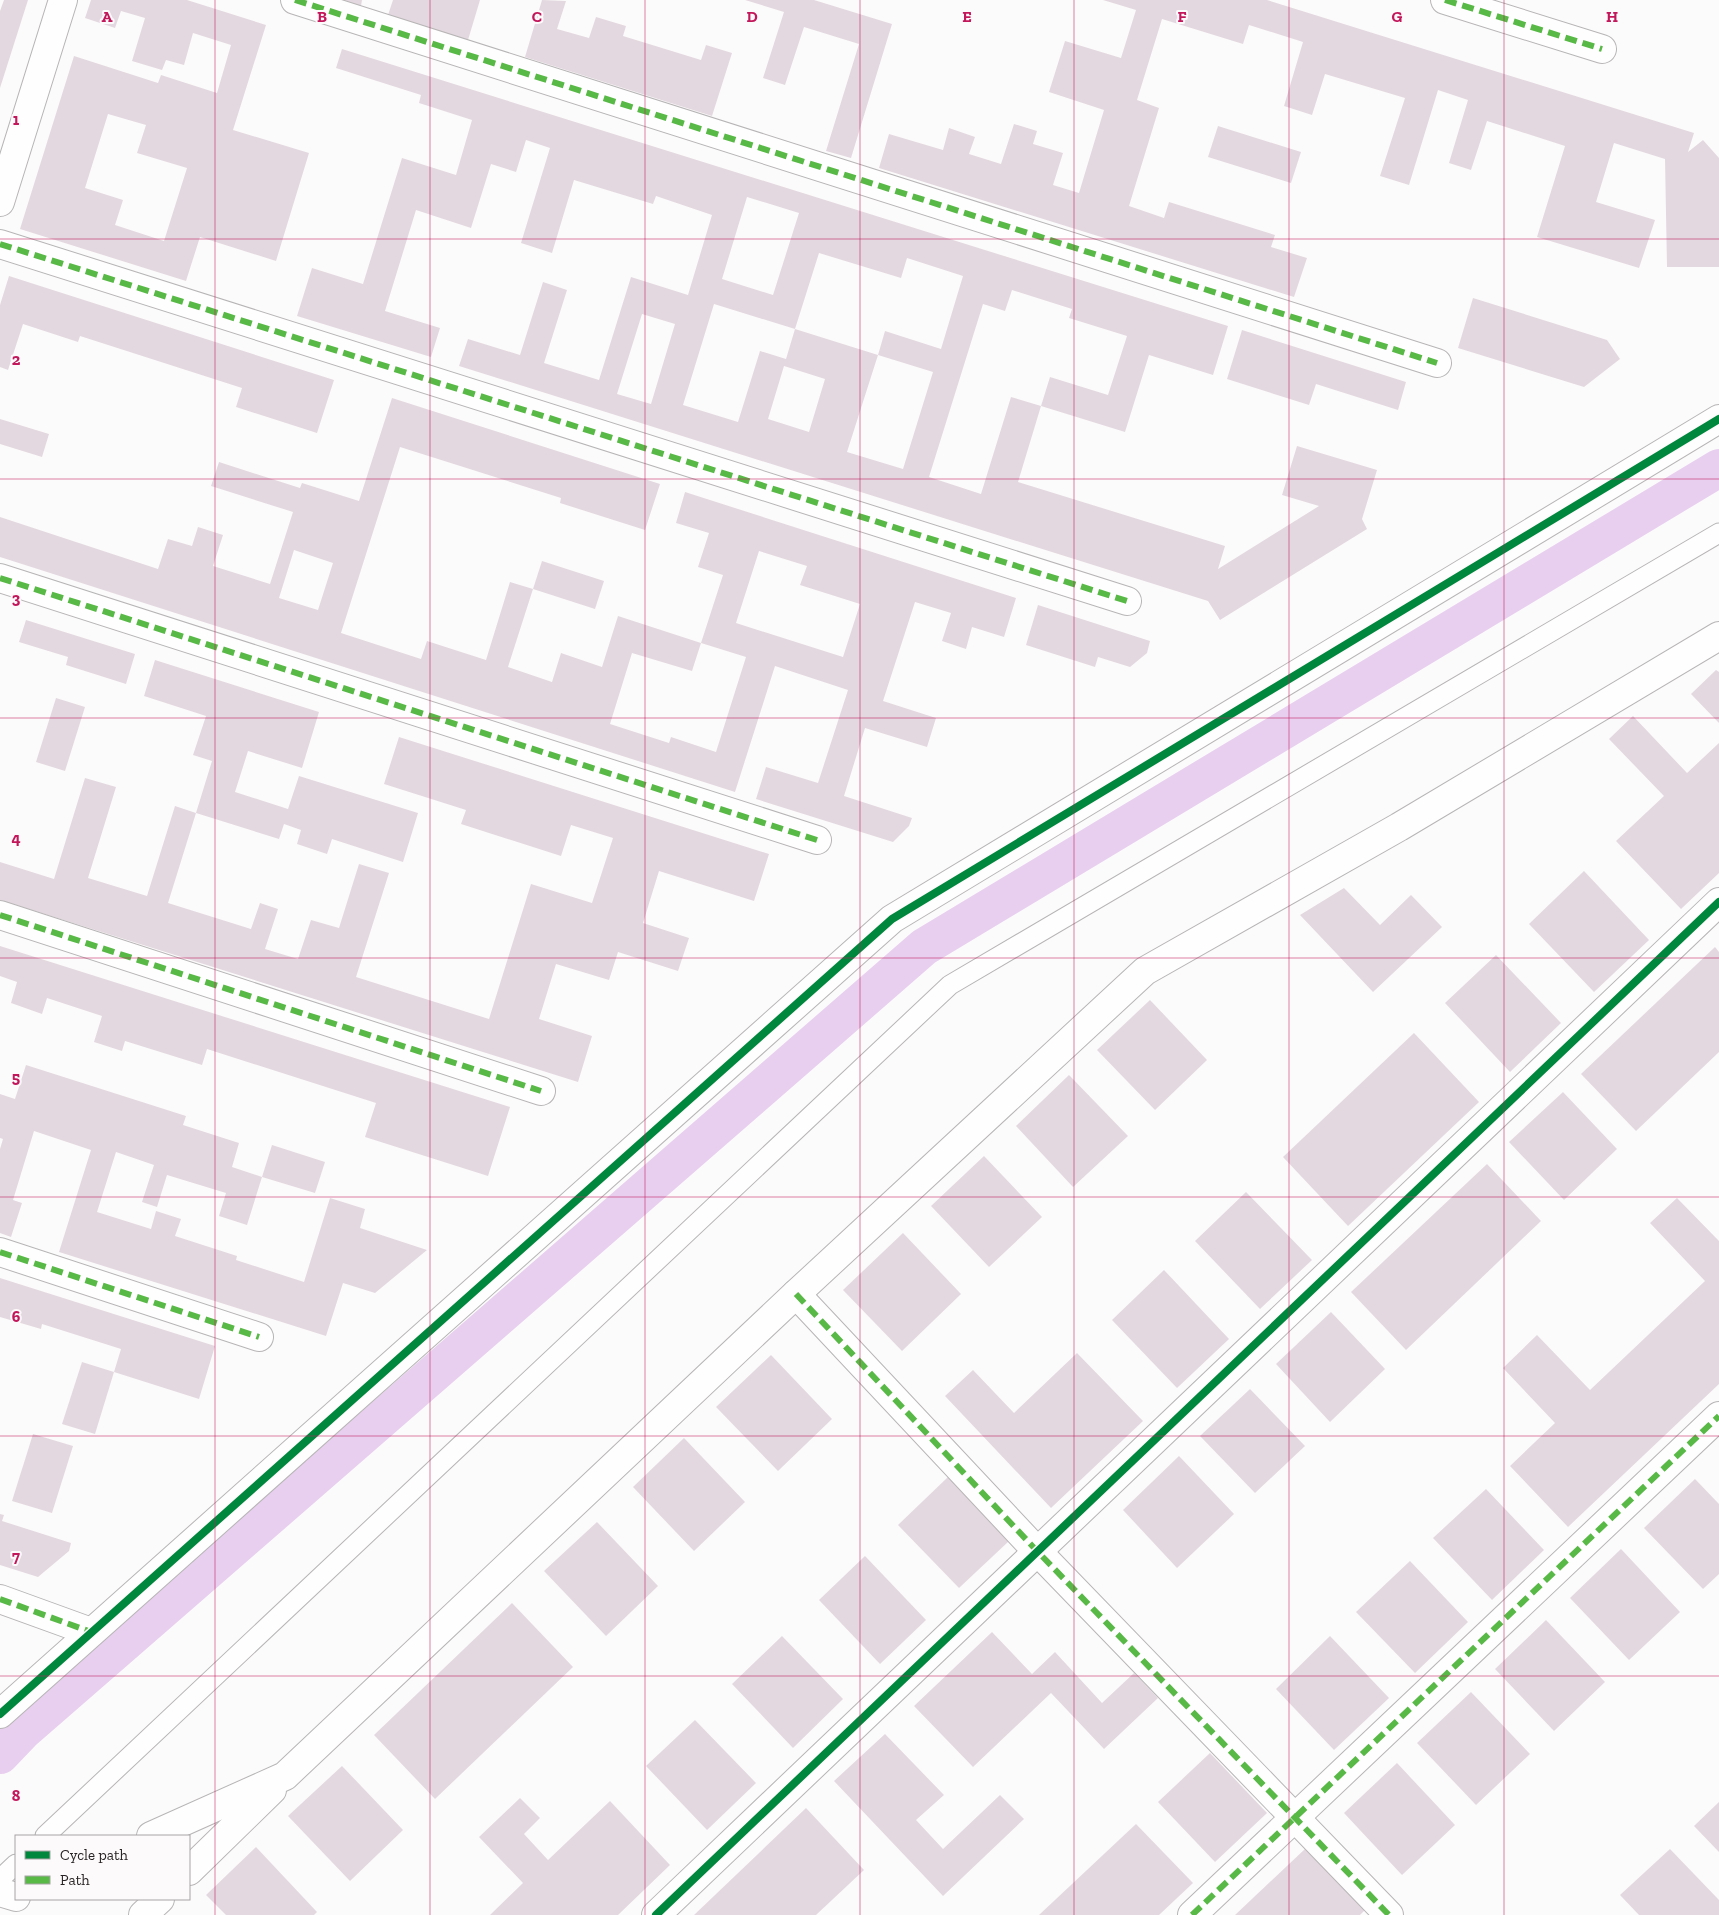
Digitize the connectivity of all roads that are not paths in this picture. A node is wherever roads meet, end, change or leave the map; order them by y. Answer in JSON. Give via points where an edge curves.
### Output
{"nodes":[{"id":1,"x":63,"y":0,"type":"edge"},
{"id":2,"x":295,"y":0,"type":"edge"},
{"id":3,"x":1445,"y":0,"type":"edge"},
{"id":4,"x":1602,"y":49,"type":"dead end"},
{"id":5,"x":0,"y":202,"type":"edge"},
{"id":6,"x":0,"y":244,"type":"edge"},
{"id":7,"x":1437,"y":363,"type":"dead end"},
{"id":8,"x":1719,"y":419,"type":"edge"},
{"id":9,"x":1719,"y":533,"type":"edge"},
{"id":10,"x":0,"y":578,"type":"edge"},
{"id":11,"x":1126,"y":601,"type":"dead end"},
{"id":12,"x":1719,"y":636,"type":"edge"},
{"id":13,"x":817,"y":840,"type":"dead end"},
{"id":14,"x":1719,"y":902,"type":"edge"},
{"id":15,"x":0,"y":916,"type":"edge"},
{"id":16,"x":541,"y":1091,"type":"dead end"},
{"id":17,"x":0,"y":1252,"type":"edge"},
{"id":18,"x":796,"y":1294,"type":"junction"},
{"id":19,"x":259,"y":1337,"type":"dead end"},
{"id":20,"x":1719,"y":1416,"type":"edge"},
{"id":21,"x":1038,"y":1551,"type":"junction"},
{"id":22,"x":0,"y":1600,"type":"edge"},
{"id":23,"x":91,"y":1632,"type":"junction"},
{"id":24,"x":0,"y":1714,"type":"edge"},
{"id":25,"x":285,"y":1776,"type":"junction"},
{"id":26,"x":1295,"y":1817,"type":"junction"},
{"id":27,"x":46,"y":1835,"type":"edge"},
{"id":28,"x":153,"y":1835,"type":"edge"},
{"id":29,"x":15,"y":1865,"type":"edge"},
{"id":30,"x":190,"y":1869,"type":"edge"},
{"id":31,"x":0,"y":1879,"type":"edge"},
{"id":32,"x":0,"y":1892,"type":"edge"},
{"id":33,"x":15,"y":1897,"type":"edge"},
{"id":34,"x":159,"y":1900,"type":"edge"},
{"id":35,"x":143,"y":1915,"type":"edge"},
{"id":36,"x":656,"y":1915,"type":"edge"},
{"id":37,"x":1192,"y":1915,"type":"edge"},
{"id":38,"x":1389,"y":1915,"type":"edge"}],
"edges":[{"from":1,"to":5,"type":"street"},
{"from":2,"to":7,"type":"street"},
{"from":3,"to":4,"type":"street"},
{"from":6,"to":11,"type":"street"},
{"from":8,"to":23,"type":"street","via":[[892,919]]},
{"from":9,"to":27,"type":"lane","via":[[950,985]]},
{"from":10,"to":13,"type":"street"},
{"from":12,"to":18,"type":"street","via":[[1399,827],[1146,971]]},
{"from":14,"to":21,"type":"street"},
{"from":15,"to":16,"type":"street"},
{"from":17,"to":19,"type":"street"},
{"from":18,"to":21,"type":"street"},
{"from":18,"to":25,"type":"street"},
{"from":20,"to":26,"type":"street"},
{"from":21,"to":26,"type":"street"},
{"from":21,"to":36,"type":"street"},
{"from":22,"to":23,"type":"street"},
{"from":23,"to":24,"type":"street"},
{"from":25,"to":28,"type":"street"},
{"from":25,"to":30,"type":"street"},
{"from":26,"to":37,"type":"street"},
{"from":26,"to":38,"type":"street"},
{"from":29,"to":31,"type":"lane"},
{"from":32,"to":33,"type":"street"},
{"from":34,"to":35,"type":"street"}]}
